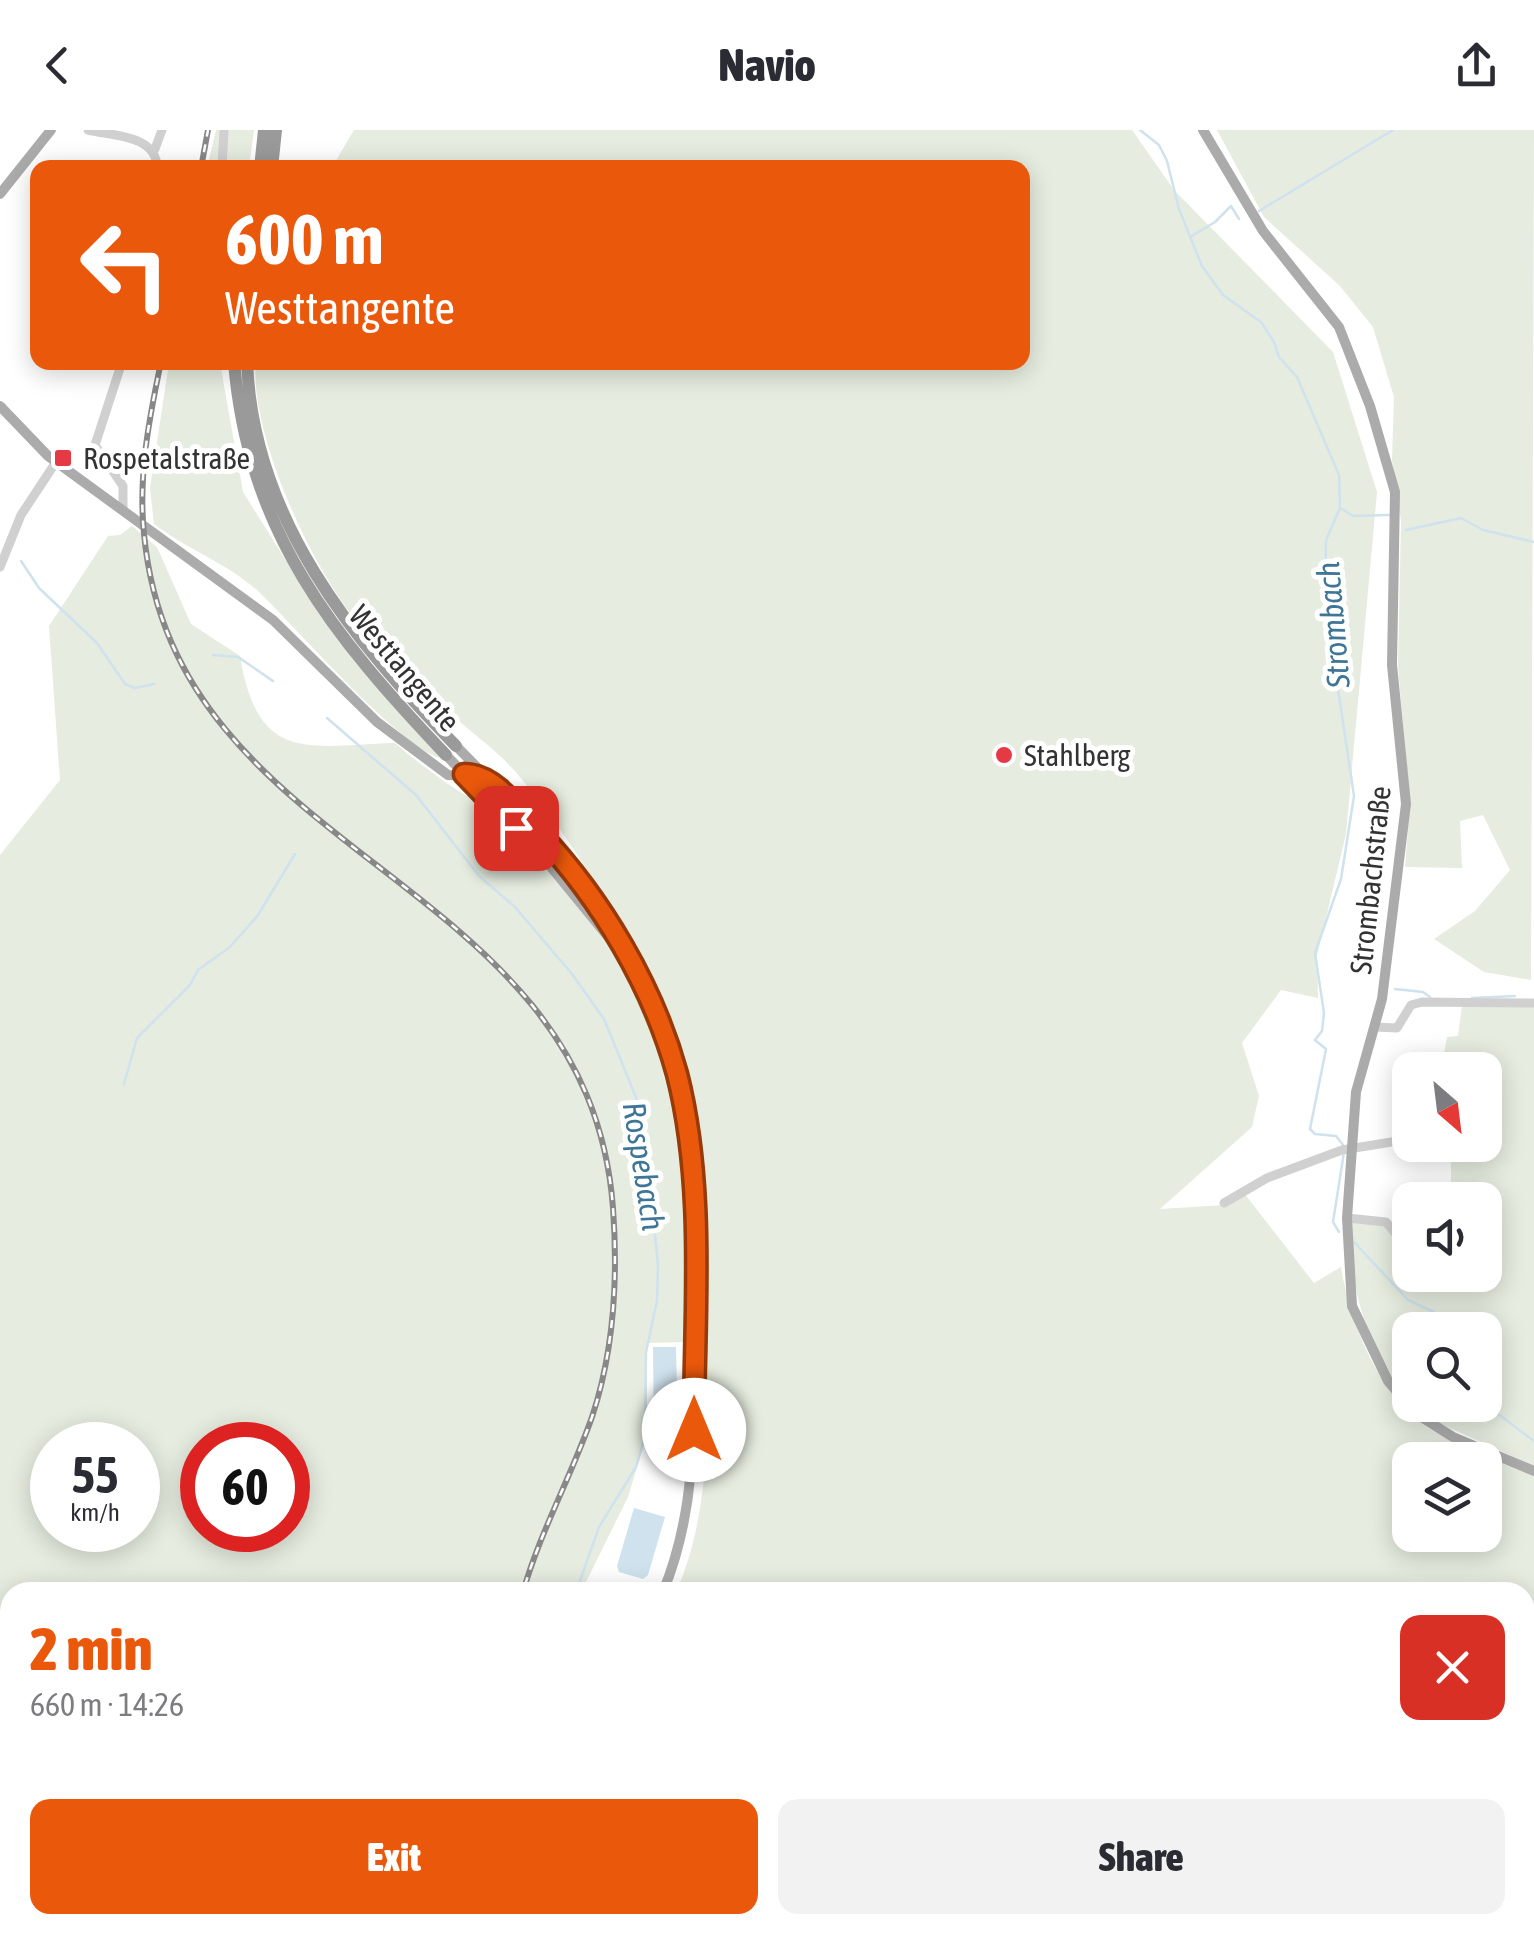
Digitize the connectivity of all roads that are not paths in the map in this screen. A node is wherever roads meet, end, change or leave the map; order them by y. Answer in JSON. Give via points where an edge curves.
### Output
{"nodes":[{"id":1,"x":51,"y":130,"type":"edge"},
{"id":2,"x":88,"y":130,"type":"edge"},
{"id":3,"x":162,"y":130,"type":"edge"},
{"id":4,"x":224,"y":130,"type":"edge"},
{"id":5,"x":264,"y":130,"type":"edge"},
{"id":6,"x":276,"y":130,"type":"edge"},
{"id":7,"x":1203,"y":130,"type":"edge"},
{"id":8,"x":155,"y":149,"type":"junction"},
{"id":9,"x":156,"y":160,"type":"edge"},
{"id":10,"x":222,"y":160,"type":"edge"},
{"id":11,"x":261,"y":160,"type":"edge"},
{"id":12,"x":273,"y":160,"type":"edge"},
{"id":13,"x":0,"y":194,"type":"edge"},
{"id":14,"x":119,"y":370,"type":"edge"},
{"id":15,"x":235,"y":370,"type":"edge"},
{"id":16,"x":249,"y":370,"type":"edge"},
{"id":17,"x":0,"y":406,"type":"edge"},
{"id":18,"x":56,"y":462,"type":"junction"},
{"id":19,"x":123,"y":510,"type":"junction"},
{"id":20,"x":0,"y":566,"type":"edge"},
{"id":21,"x":451,"y":751,"type":"junction"},
{"id":22,"x":464,"y":774,"type":"junction"},
{"id":23,"x":489,"y":779,"type":"junction"},
{"id":24,"x":626,"y":956,"type":"junction"},
{"id":25,"x":1534,"y":1004,"type":"edge"},
{"id":26,"x":1375,"y":1026,"type":"junction"},
{"id":27,"x":1392,"y":1142,"type":"edge"},
{"id":28,"x":1352,"y":1150,"type":"junction"},
{"id":29,"x":1224,"y":1204,"type":"dead end"},
{"id":30,"x":1347,"y":1218,"type":"junction"},
{"id":31,"x":1392,"y":1229,"type":"edge"},
{"id":32,"x":1534,"y":1471,"type":"edge"},
{"id":33,"x":667,"y":1582,"type":"edge"}],
"edges":[{"from":1,"to":13,"type":"main road"},
{"from":2,"to":8,"type":"street"},
{"from":3,"to":8,"type":"street"},
{"from":4,"to":10,"type":"street"},
{"from":5,"to":11,"type":"highway"},
{"from":6,"to":12,"type":"highway"},
{"from":7,"to":26,"type":"main road","name":"Strombachstraße","via":[[1276,248],[1339,328],[1395,492],[1392,665],[1406,804]]},
{"from":8,"to":9,"type":"street"},
{"from":14,"to":19,"type":"street","via":[[95,440],[123,486]]},
{"from":15,"to":21,"type":"highway","name":"Westtangente","via":[[247,451],[280,539],[358,656]]},
{"from":16,"to":21,"type":"highway","name":"Westtangente","via":[[260,448],[296,544],[369,650]]},
{"from":17,"to":18,"type":"main road"},
{"from":18,"to":19,"type":"main road"},
{"from":18,"to":20,"type":"street","via":[[21,515]]},
{"from":19,"to":22,"type":"main road","via":[[273,620],[353,703],[434,767]]},
{"from":21,"to":22,"type":"main road","name":"Westtangente"},
{"from":21,"to":23,"type":"main road","name":"Westtangente"},
{"from":22,"to":23,"type":"main road"},
{"from":22,"to":24,"type":"main road","name":"Westtangente"},
{"from":23,"to":24,"type":"main road","name":"Westtangente","via":[[587,889]]},
{"from":24,"to":33,"type":"main road","name":"Westtangente","via":[[676,1074],[692,1208],[694,1462],[686,1528]]},
{"from":25,"to":26,"type":"street","via":[[1422,1002],[1411,1005],[1397,1028]]},
{"from":26,"to":28,"type":"main road","name":"Strombachstraße","via":[[1356,1092]]},
{"from":27,"to":28,"type":"street"},
{"from":28,"to":29,"type":"street","via":[[1270,1177]]},
{"from":28,"to":30,"type":"main road","name":"Strombachstraße"},
{"from":30,"to":31,"type":"street","via":[[1386,1222]]},
{"from":30,"to":32,"type":"main road","name":"Strombachstraße","via":[[1352,1306],[1400,1399],[1427,1423]]}]}
